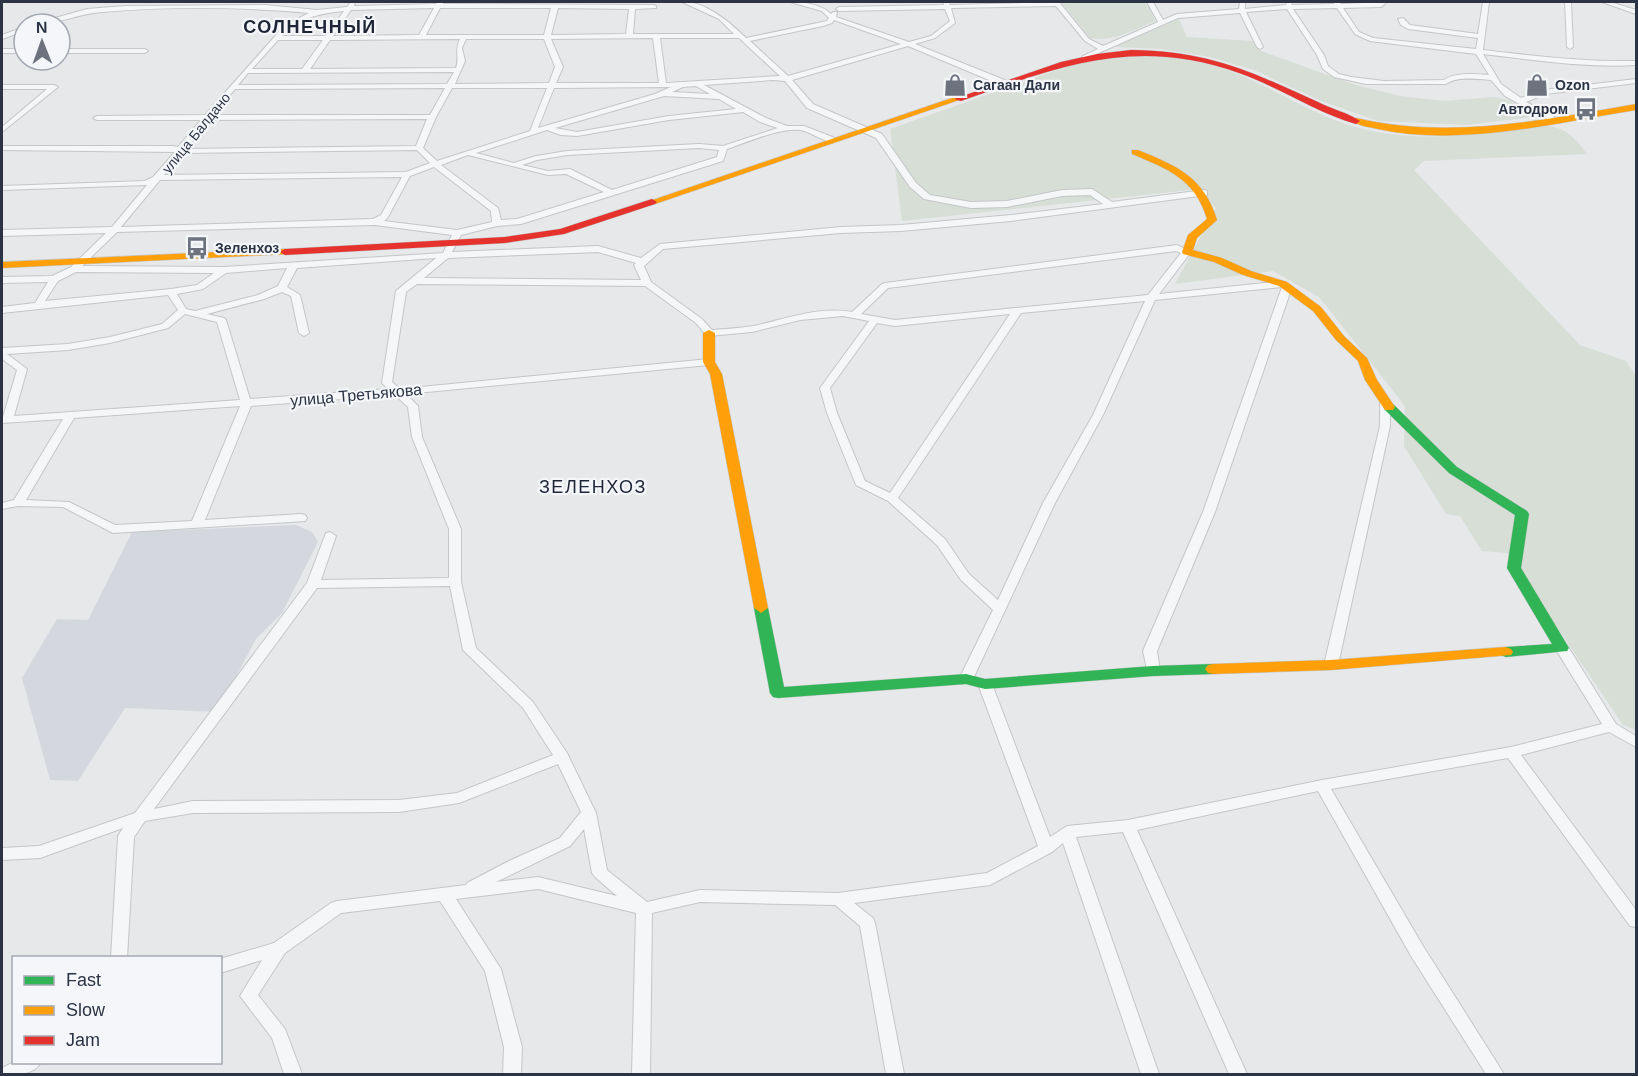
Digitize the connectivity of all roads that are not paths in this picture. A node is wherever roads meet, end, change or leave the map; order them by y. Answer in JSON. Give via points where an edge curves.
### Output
{"nodes":[{"id":1,"x":685,"y":2,"type":"edge"},
{"id":2,"x":793,"y":2,"type":"edge"},
{"id":3,"x":844,"y":2,"type":"edge"},
{"id":4,"x":1150,"y":2,"type":"edge"},
{"id":5,"x":1242,"y":2,"type":"edge"},
{"id":6,"x":1384,"y":2,"type":"edge"},
{"id":7,"x":1486,"y":2,"type":"edge"},
{"id":8,"x":1568,"y":2,"type":"edge"},
{"id":9,"x":1605,"y":2,"type":"edge"},
{"id":10,"x":1627,"y":2,"type":"edge"},
{"id":11,"x":1057,"y":3,"type":"edge"},
{"id":12,"x":440,"y":4,"type":"edge"},
{"id":13,"x":523,"y":4,"type":"edge"},
{"id":14,"x":947,"y":4,"type":"edge"},
{"id":15,"x":1289,"y":4,"type":"edge"},
{"id":16,"x":1337,"y":4,"type":"edge"},
{"id":17,"x":1636,"y":4,"type":"edge"},
{"id":18,"x":353,"y":5,"type":"edge"},
{"id":19,"x":555,"y":6,"type":"junction"},
{"id":20,"x":632,"y":6,"type":"junction"},
{"id":21,"x":654,"y":7,"type":"dead end"},
{"id":22,"x":839,"y":9,"type":"junction"},
{"id":23,"x":1242,"y":10,"type":"junction"},
{"id":24,"x":317,"y":12,"type":"junction"},
{"id":25,"x":1636,"y":12,"type":"edge"},
{"id":26,"x":72,"y":13,"type":"edge"},
{"id":27,"x":831,"y":17,"type":"junction"},
{"id":28,"x":1401,"y":19,"type":"dead end"},
{"id":29,"x":1162,"y":23,"type":"junction"},
{"id":30,"x":330,"y":36,"type":"junction"},
{"id":31,"x":422,"y":36,"type":"junction"},
{"id":32,"x":630,"y":36,"type":"junction"},
{"id":33,"x":656,"y":36,"type":"junction"},
{"id":34,"x":1481,"y":36,"type":"junction"},
{"id":35,"x":464,"y":37,"type":"junction"},
{"id":36,"x":547,"y":37,"type":"junction"},
{"id":37,"x":277,"y":38,"type":"junction"},
{"id":38,"x":743,"y":38,"type":"junction"},
{"id":39,"x":908,"y":44,"type":"junction"},
{"id":40,"x":1260,"y":46,"type":"dead end"},
{"id":41,"x":1570,"y":46,"type":"dead end"},
{"id":42,"x":1101,"y":48,"type":"junction"},
{"id":43,"x":72,"y":51,"type":"edge"},
{"id":44,"x":145,"y":51,"type":"dead end"},
{"id":45,"x":1479,"y":53,"type":"junction"},
{"id":46,"x":1085,"y":57,"type":"junction"},
{"id":47,"x":1636,"y":63,"type":"edge"},
{"id":48,"x":305,"y":70,"type":"junction"},
{"id":49,"x":459,"y":70,"type":"junction"},
{"id":50,"x":246,"y":71,"type":"junction"},
{"id":51,"x":1494,"y":78,"type":"junction"},
{"id":52,"x":787,"y":79,"type":"junction"},
{"id":53,"x":1636,"y":81,"type":"edge"},
{"id":54,"x":1004,"y":83,"type":"junction"},
{"id":55,"x":452,"y":84,"type":"junction"},
{"id":56,"x":553,"y":84,"type":"junction"},
{"id":57,"x":663,"y":84,"type":"junction"},
{"id":58,"x":699,"y":85,"type":"junction"},
{"id":59,"x":2,"y":87,"type":"edge"},
{"id":60,"x":233,"y":87,"type":"junction"},
{"id":61,"x":678,"y":87,"type":"junction"},
{"id":62,"x":662,"y":94,"type":"junction"},
{"id":63,"x":688,"y":95,"type":"junction"},
{"id":64,"x":722,"y":97,"type":"junction"},
{"id":65,"x":1521,"y":101,"type":"junction"},
{"id":66,"x":1636,"y":107,"type":"edge"},
{"id":67,"x":744,"y":110,"type":"junction"},
{"id":68,"x":432,"y":117,"type":"junction"},
{"id":69,"x":97,"y":118,"type":"dead end"},
{"id":70,"x":207,"y":118,"type":"junction"},
{"id":71,"x":1551,"y":119,"type":"junction"},
{"id":72,"x":548,"y":128,"type":"junction"},
{"id":73,"x":786,"y":128,"type":"junction"},
{"id":74,"x":864,"y":129,"type":"junction"},
{"id":75,"x":2,"y":130,"type":"edge"},
{"id":76,"x":533,"y":132,"type":"junction"},
{"id":77,"x":832,"y":140,"type":"junction"},
{"id":78,"x":2,"y":148,"type":"edge"},
{"id":79,"x":419,"y":148,"type":"junction"},
{"id":80,"x":724,"y":148,"type":"junction"},
{"id":81,"x":180,"y":151,"type":"junction"},
{"id":82,"x":1134,"y":152,"type":"dead end"},
{"id":83,"x":469,"y":153,"type":"junction"},
{"id":84,"x":436,"y":165,"type":"junction"},
{"id":85,"x":514,"y":165,"type":"junction"},
{"id":86,"x":406,"y":174,"type":"junction"},
{"id":87,"x":159,"y":178,"type":"junction"},
{"id":88,"x":2,"y":188,"type":"edge"},
{"id":89,"x":612,"y":193,"type":"junction"},
{"id":90,"x":1204,"y":193,"type":"junction"},
{"id":91,"x":1110,"y":205,"type":"junction"},
{"id":92,"x":375,"y":222,"type":"junction"},
{"id":93,"x":497,"y":222,"type":"junction"},
{"id":94,"x":114,"y":230,"type":"junction"},
{"id":95,"x":2,"y":233,"type":"edge"},
{"id":96,"x":452,"y":244,"type":"junction"},
{"id":97,"x":1186,"y":252,"type":"junction"},
{"id":98,"x":641,"y":261,"type":"junction"},
{"id":99,"x":2,"y":265,"type":"edge"},
{"id":100,"x":77,"y":266,"type":"junction"},
{"id":101,"x":293,"y":266,"type":"junction"},
{"id":102,"x":224,"y":270,"type":"junction"},
{"id":103,"x":54,"y":279,"type":"junction"},
{"id":104,"x":2,"y":280,"type":"edge"},
{"id":105,"x":415,"y":281,"type":"junction"},
{"id":106,"x":647,"y":283,"type":"junction"},
{"id":107,"x":1285,"y":285,"type":"junction"},
{"id":108,"x":282,"y":288,"type":"junction"},
{"id":109,"x":171,"y":292,"type":"junction"},
{"id":110,"x":1151,"y":297,"type":"junction"},
{"id":111,"x":38,"y":305,"type":"junction"},
{"id":112,"x":2,"y":310,"type":"edge"},
{"id":113,"x":1018,"y":310,"type":"junction"},
{"id":114,"x":183,"y":311,"type":"junction"},
{"id":115,"x":194,"y":314,"type":"junction"},
{"id":116,"x":854,"y":315,"type":"junction"},
{"id":117,"x":875,"y":319,"type":"junction"},
{"id":118,"x":304,"y":333,"type":"dead end"},
{"id":119,"x":709,"y":333,"type":"junction"},
{"id":120,"x":2,"y":353,"type":"edge"},
{"id":121,"x":709,"y":362,"type":"junction"},
{"id":122,"x":397,"y":392,"type":"junction"},
{"id":123,"x":1385,"y":403,"type":"junction"},
{"id":124,"x":246,"y":404,"type":"junction"},
{"id":125,"x":69,"y":416,"type":"junction"},
{"id":126,"x":5,"y":419,"type":"edge"},
{"id":127,"x":892,"y":499,"type":"junction"},
{"id":128,"x":18,"y":503,"type":"junction"},
{"id":129,"x":2,"y":506,"type":"edge"},
{"id":130,"x":301,"y":518,"type":"dead end"},
{"id":131,"x":197,"y":524,"type":"junction"},
{"id":132,"x":330,"y":536,"type":"dead end"},
{"id":133,"x":455,"y":582,"type":"junction"},
{"id":134,"x":313,"y":584,"type":"junction"},
{"id":135,"x":1000,"y":609,"type":"junction"},
{"id":136,"x":1562,"y":648,"type":"junction"},
{"id":137,"x":1331,"y":665,"type":"junction"},
{"id":138,"x":1153,"y":671,"type":"junction"},
{"id":139,"x":966,"y":679,"type":"junction"},
{"id":140,"x":985,"y":684,"type":"junction"},
{"id":141,"x":1611,"y":727,"type":"junction"},
{"id":142,"x":1636,"y":742,"type":"edge"},
{"id":143,"x":1511,"y":752,"type":"junction"},
{"id":144,"x":562,"y":757,"type":"junction"},
{"id":145,"x":1322,"y":784,"type":"junction"},
{"id":146,"x":589,"y":813,"type":"junction"},
{"id":147,"x":139,"y":817,"type":"junction"},
{"id":148,"x":1128,"y":826,"type":"junction"},
{"id":149,"x":1067,"y":832,"type":"junction"},
{"id":150,"x":1047,"y":848,"type":"junction"},
{"id":151,"x":2,"y":854,"type":"edge"},
{"id":152,"x":467,"y":890,"type":"junction"},
{"id":153,"x":443,"y":893,"type":"junction"},
{"id":154,"x":838,"y":899,"type":"junction"},
{"id":155,"x":644,"y":909,"type":"junction"},
{"id":156,"x":1636,"y":921,"type":"edge"},
{"id":157,"x":279,"y":948,"type":"junction"},
{"id":158,"x":119,"y":956,"type":"edge"},
{"id":159,"x":222,"y":965,"type":"edge"},
{"id":160,"x":28,"y":1064,"type":"edge"},
{"id":161,"x":7,"y":1074,"type":"edge"},
{"id":162,"x":293,"y":1074,"type":"edge"},
{"id":163,"x":512,"y":1074,"type":"edge"},
{"id":164,"x":641,"y":1074,"type":"edge"},
{"id":165,"x":895,"y":1074,"type":"edge"},
{"id":166,"x":1150,"y":1074,"type":"edge"},
{"id":167,"x":1238,"y":1074,"type":"edge"},
{"id":168,"x":1495,"y":1074,"type":"edge"}],
"edges":[{"from":1,"to":38,"type":"street","via":[[721,18]]},
{"from":2,"to":27,"type":"street","via":[[824,10]]},
{"from":3,"to":22,"type":"street"},
{"from":4,"to":29,"type":"street"},
{"from":5,"to":23,"type":"street"},
{"from":6,"to":16,"type":"street"},
{"from":7,"to":34,"type":"street"},
{"from":8,"to":41,"type":"street"},
{"from":9,"to":25,"type":"street"},
{"from":10,"to":17,"type":"street"},
{"from":11,"to":14,"type":"street"},
{"from":11,"to":42,"type":"street","via":[[1087,40]]},
{"from":12,"to":13,"type":"street"},
{"from":12,"to":18,"type":"street"},
{"from":12,"to":31,"type":"street"},
{"from":13,"to":19,"type":"street"},
{"from":14,"to":22,"type":"street"},
{"from":14,"to":39,"type":"street","via":[[953,22],[933,37]]},
{"from":15,"to":16,"type":"street"},
{"from":15,"to":23,"type":"street"},
{"from":15,"to":51,"type":"street","via":[[1326,67],[1341,77],[1360,81],[1446,82],[1468,76]]},
{"from":16,"to":45,"type":"street","via":[[1365,38]]},
{"from":18,"to":24,"type":"street"},
{"from":18,"to":30,"type":"street"},
{"from":19,"to":20,"type":"street"},
{"from":19,"to":36,"type":"street"},
{"from":20,"to":21,"type":"street"},
{"from":20,"to":32,"type":"street"},
{"from":22,"to":27,"type":"street"},
{"from":23,"to":29,"type":"street","via":[[1177,16]]},
{"from":23,"to":40,"type":"street"},
{"from":24,"to":26,"type":"street","via":[[265,7],[84,9]]},
{"from":24,"to":37,"type":"street","name":"улица Балдано","via":[[287,26]]},
{"from":27,"to":38,"type":"street","via":[[831,22],[823,24]]},
{"from":27,"to":39,"type":"street"},
{"from":28,"to":34,"type":"street","via":[[1408,27]]},
{"from":29,"to":42,"type":"street"},
{"from":30,"to":31,"type":"street"},
{"from":30,"to":37,"type":"street"},
{"from":30,"to":48,"type":"street"},
{"from":31,"to":35,"type":"street"},
{"from":32,"to":33,"type":"street"},
{"from":32,"to":36,"type":"street"},
{"from":33,"to":38,"type":"street"},
{"from":33,"to":57,"type":"street"},
{"from":34,"to":45,"type":"street"},
{"from":35,"to":36,"type":"street"},
{"from":35,"to":49,"type":"street","via":[[459,48]]},
{"from":36,"to":56,"type":"street","via":[[559,67]]},
{"from":37,"to":50,"type":"street","name":"улица Балдано"},
{"from":38,"to":52,"type":"street"},
{"from":39,"to":52,"type":"street"},
{"from":39,"to":54,"type":"street"},
{"from":42,"to":46,"type":"street"},
{"from":43,"to":44,"type":"street"},
{"from":45,"to":47,"type":"street"},
{"from":45,"to":51,"type":"street"},
{"from":46,"to":54,"type":"main road"},
{"from":46,"to":71,"type":"main road","via":[[1137,52],[1205,60],[1244,72],[1331,112],[1385,127],[1434,131]]},
{"from":48,"to":49,"type":"street"},
{"from":48,"to":50,"type":"street"},
{"from":49,"to":55,"type":"street"},
{"from":50,"to":60,"type":"street","name":"улица Балдано"},
{"from":51,"to":65,"type":"street","via":[[1508,94]]},
{"from":52,"to":58,"type":"street"},
{"from":52,"to":74,"type":"street","via":[[810,106]]},
{"from":53,"to":65,"type":"street","via":[[1544,92]]},
{"from":54,"to":74,"type":"main road"},
{"from":55,"to":56,"type":"street"},
{"from":55,"to":60,"type":"street"},
{"from":55,"to":68,"type":"street"},
{"from":56,"to":57,"type":"street"},
{"from":56,"to":76,"type":"street"},
{"from":57,"to":61,"type":"street"},
{"from":58,"to":61,"type":"street"},
{"from":58,"to":64,"type":"street"},
{"from":59,"to":75,"type":"street","via":[[54,87]]},
{"from":60,"to":70,"type":"street","name":"улица Балдано"},
{"from":61,"to":62,"type":"street"},
{"from":61,"to":63,"type":"street"},
{"from":62,"to":63,"type":"street"},
{"from":62,"to":72,"type":"street"},
{"from":63,"to":64,"type":"street"},
{"from":64,"to":67,"type":"street"},
{"from":65,"to":71,"type":"street"},
{"from":66,"to":71,"type":"main road"},
{"from":67,"to":72,"type":"street","via":[[577,134]]},
{"from":67,"to":73,"type":"street"},
{"from":68,"to":70,"type":"street"},
{"from":68,"to":79,"type":"street"},
{"from":69,"to":70,"type":"street"},
{"from":70,"to":81,"type":"street","name":"улица Балдано"},
{"from":72,"to":76,"type":"street"},
{"from":73,"to":77,"type":"street","via":[[801,128]]},
{"from":73,"to":80,"type":"street"},
{"from":74,"to":77,"type":"main road"},
{"from":74,"to":91,"type":"street","via":[[879,136],[913,185],[927,197],[971,205],[1007,204],[1062,192],[1092,192]]},
{"from":76,"to":83,"type":"street"},
{"from":77,"to":96,"type":"main road","via":[[561,232]]},
{"from":78,"to":81,"type":"street"},
{"from":79,"to":81,"type":"street"},
{"from":79,"to":84,"type":"street"},
{"from":80,"to":85,"type":"street","via":[[567,153]]},
{"from":80,"to":89,"type":"street","via":[[720,159]]},
{"from":81,"to":87,"type":"street","name":"улица Балдано"},
{"from":82,"to":90,"type":"main road","via":[[1182,173]]},
{"from":83,"to":84,"type":"street"},
{"from":83,"to":85,"type":"street"},
{"from":84,"to":86,"type":"street"},
{"from":84,"to":93,"type":"street","via":[[495,210]]},
{"from":85,"to":89,"type":"street","via":[[548,173],[567,171]]},
{"from":86,"to":87,"type":"street"},
{"from":86,"to":92,"type":"street","via":[[384,217]]},
{"from":87,"to":88,"type":"street","via":[[147,183]]},
{"from":87,"to":94,"type":"street","name":"улица Балдано"},
{"from":89,"to":93,"type":"street","via":[[518,222]]},
{"from":90,"to":91,"type":"street"},
{"from":90,"to":97,"type":"main road","via":[[1212,220],[1195,232],[1187,242]]},
{"from":91,"to":98,"type":"street","via":[[968,222],[660,248]]},
{"from":92,"to":94,"type":"street"},
{"from":92,"to":96,"type":"street"},
{"from":93,"to":96,"type":"street"},
{"from":94,"to":95,"type":"street"},
{"from":94,"to":100,"type":"street","name":"улица Балдано"},
{"from":96,"to":98,"type":"street","via":[[598,249]]},
{"from":96,"to":100,"type":"main road"},
{"from":96,"to":101,"type":"street"},
{"from":96,"to":105,"type":"street"},
{"from":97,"to":107,"type":"main road"},
{"from":97,"to":110,"type":"street"},
{"from":97,"to":116,"type":"street","via":[[1178,248],[885,286]]},
{"from":98,"to":106,"type":"street"},
{"from":99,"to":100,"type":"main road"},
{"from":100,"to":102,"type":"street"},
{"from":100,"to":103,"type":"street"},
{"from":101,"to":102,"type":"street"},
{"from":101,"to":108,"type":"street"},
{"from":102,"to":109,"type":"street","via":[[200,287]]},
{"from":103,"to":104,"type":"street"},
{"from":103,"to":111,"type":"street"},
{"from":105,"to":106,"type":"street"},
{"from":105,"to":122,"type":"street","via":[[401,291],[387,383]]},
{"from":106,"to":119,"type":"street","via":[[699,321]]},
{"from":107,"to":110,"type":"street"},
{"from":107,"to":123,"type":"main road","via":[[1317,309],[1363,360]]},
{"from":107,"to":138,"type":"street","via":[[1209,512],[1150,651]]},
{"from":108,"to":115,"type":"street"},
{"from":108,"to":118,"type":"street","via":[[296,295]]},
{"from":109,"to":111,"type":"street"},
{"from":109,"to":114,"type":"street"},
{"from":110,"to":113,"type":"street"},
{"from":110,"to":135,"type":"street","via":[[1098,415],[1049,503]]},
{"from":111,"to":112,"type":"street"},
{"from":113,"to":117,"type":"street","via":[[895,323]]},
{"from":113,"to":127,"type":"street"},
{"from":114,"to":115,"type":"street"},
{"from":114,"to":120,"type":"street","via":[[165,326],[110,340]]},
{"from":115,"to":124,"type":"street","via":[[221,321]]},
{"from":116,"to":117,"type":"street"},
{"from":116,"to":119,"type":"street","via":[[800,317],[752,329]]},
{"from":117,"to":127,"type":"street","via":[[825,388],[860,483]]},
{"from":119,"to":121,"type":"main road"},
{"from":120,"to":126,"type":"street","via":[[22,369]]},
{"from":121,"to":122,"type":"street","name":"улица Третьякова"},
{"from":121,"to":139,"type":"main road","via":[[716,374],[778,693]]},
{"from":122,"to":124,"type":"street","name":"улица Третьякова"},
{"from":122,"to":133,"type":"street","via":[[413,406],[417,437],[454,529]]},
{"from":123,"to":136,"type":"main road","via":[[1453,470],[1522,514],[1514,568]]},
{"from":123,"to":137,"type":"street","via":[[1385,426]]},
{"from":124,"to":125,"type":"street","name":"улица Третьякова"},
{"from":124,"to":131,"type":"street"},
{"from":125,"to":126,"type":"street","name":"улица Третьякова"},
{"from":125,"to":128,"type":"street"},
{"from":127,"to":135,"type":"street","via":[[941,542],[965,577]]},
{"from":128,"to":129,"type":"street"},
{"from":128,"to":131,"type":"street","via":[[65,504],[113,529]]},
{"from":130,"to":131,"type":"street"},
{"from":132,"to":134,"type":"street"},
{"from":133,"to":134,"type":"street"},
{"from":133,"to":144,"type":"street","via":[[470,650],[528,705]]},
{"from":134,"to":147,"type":"street"},
{"from":135,"to":139,"type":"street"},
{"from":136,"to":137,"type":"main road"},
{"from":136,"to":141,"type":"street"},
{"from":137,"to":138,"type":"main road"},
{"from":138,"to":140,"type":"main road"},
{"from":139,"to":140,"type":"main road"},
{"from":140,"to":150,"type":"street"},
{"from":141,"to":142,"type":"street"},
{"from":141,"to":143,"type":"street"},
{"from":143,"to":145,"type":"street"},
{"from":143,"to":156,"type":"street"},
{"from":144,"to":146,"type":"street"},
{"from":144,"to":147,"type":"street","via":[[459,798],[399,806],[193,807]]},
{"from":145,"to":148,"type":"street"},
{"from":145,"to":168,"type":"street","via":[[1417,951]]},
{"from":146,"to":152,"type":"street","via":[[565,842]]},
{"from":146,"to":155,"type":"street","via":[[600,873]]},
{"from":147,"to":151,"type":"street","via":[[40,852]]},
{"from":147,"to":158,"type":"street","via":[[126,836]]},
{"from":148,"to":149,"type":"street"},
{"from":148,"to":167,"type":"street"},
{"from":149,"to":150,"type":"street"},
{"from":149,"to":166,"type":"street"},
{"from":150,"to":154,"type":"street","via":[[990,879]]},
{"from":152,"to":153,"type":"street"},
{"from":152,"to":155,"type":"street","via":[[538,883]]},
{"from":153,"to":157,"type":"street","via":[[337,907]]},
{"from":153,"to":163,"type":"street","via":[[493,969],[513,1047]]},
{"from":154,"to":155,"type":"street","via":[[700,896]]},
{"from":154,"to":165,"type":"street","via":[[867,923]]},
{"from":155,"to":164,"type":"street"},
{"from":157,"to":159,"type":"street"},
{"from":157,"to":162,"type":"street","via":[[248,996],[279,1034]]},
{"from":160,"to":161,"type":"street"}]}
